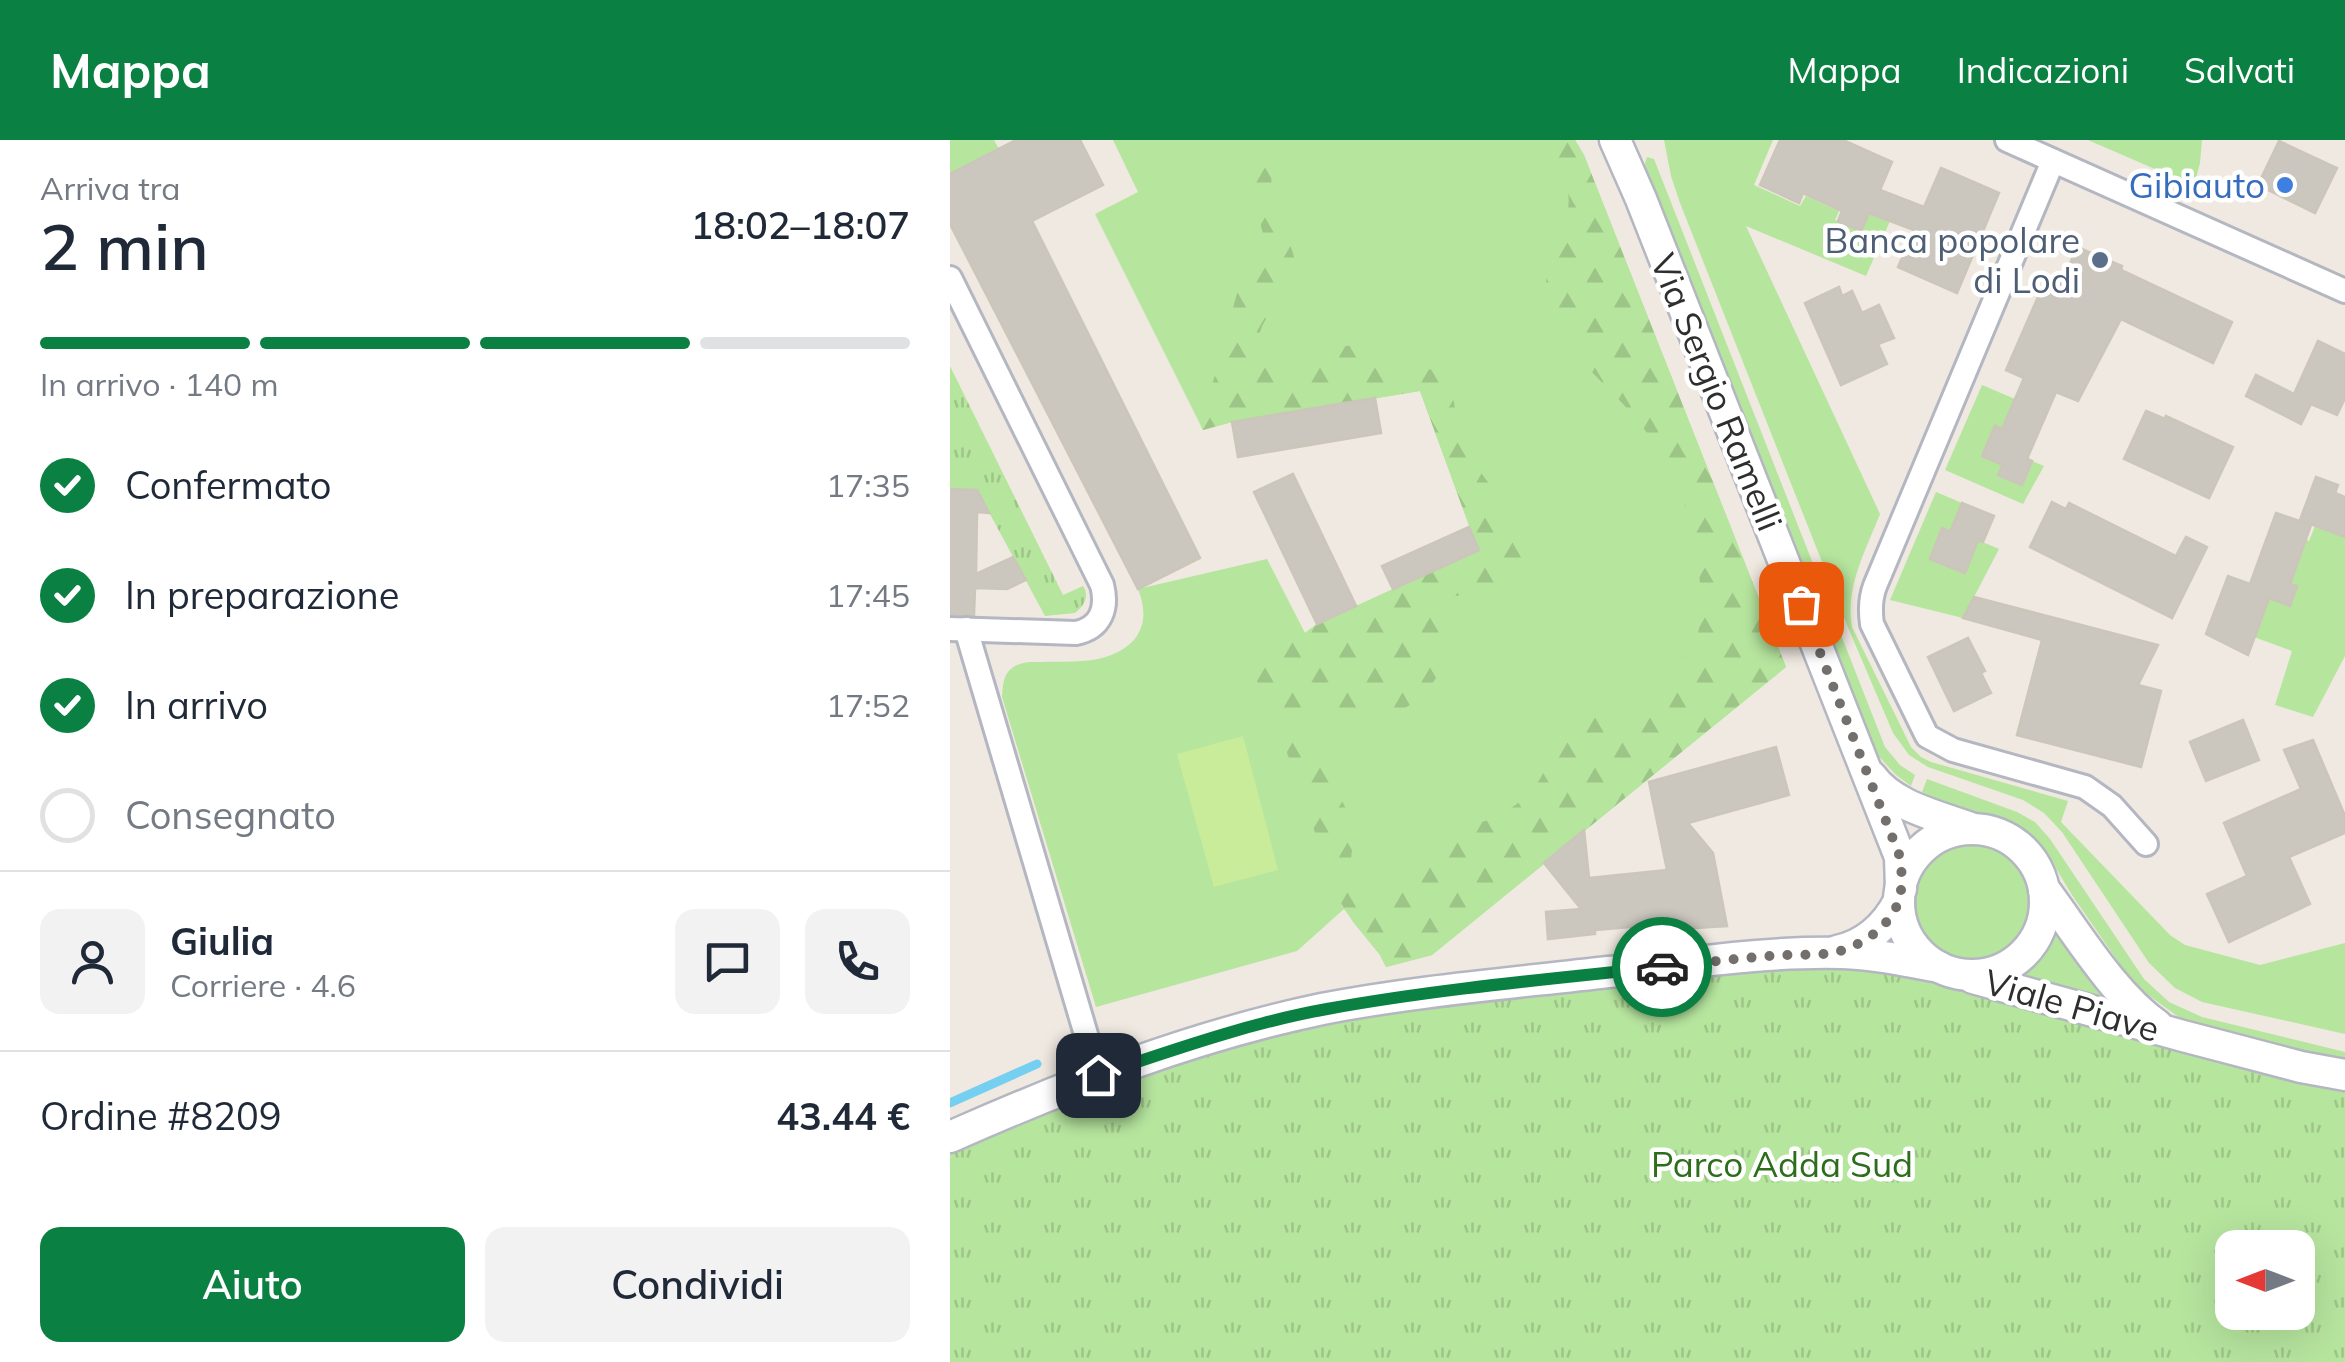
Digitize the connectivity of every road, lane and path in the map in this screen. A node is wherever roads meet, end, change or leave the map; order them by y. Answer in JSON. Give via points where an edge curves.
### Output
{"nodes":[{"id":1,"x":1615,"y":140,"type":"edge"},
{"id":2,"x":1638,"y":140,"type":"edge"},
{"id":3,"x":2007,"y":140,"type":"edge"},
{"id":4,"x":2050,"y":153,"type":"edge"},
{"id":5,"x":1641,"y":199,"type":"junction"},
{"id":6,"x":950,"y":278,"type":"edge"},
{"id":7,"x":2345,"y":291,"type":"edge"},
{"id":8,"x":958,"y":629,"type":"edge"},
{"id":9,"x":1859,"y":751,"type":"junction"},
{"id":10,"x":1973,"y":829,"type":"junction"},
{"id":11,"x":2146,"y":844,"type":"dead end"},
{"id":12,"x":2044,"y":889,"type":"junction"},
{"id":13,"x":1900,"y":895,"type":"junction"},
{"id":14,"x":1829,"y":953,"type":"junction"},
{"id":15,"x":1950,"y":971,"type":"junction"},
{"id":16,"x":2183,"y":1036,"type":"junction"},
{"id":17,"x":1098,"y":1075,"type":"junction"},
{"id":18,"x":2345,"y":1075,"type":"edge"},
{"id":19,"x":950,"y":1138,"type":"edge"}],
"edges":[{"from":1,"to":5,"type":"street","name":"Via Sergio Ramelli"},
{"from":2,"to":5,"type":"street","name":"Via Sergio Ramelli"},
{"from":3,"to":4,"type":"street"},
{"from":4,"to":7,"type":"street"},
{"from":4,"to":11,"type":"street","via":[[1874,586],[1870,611],[1927,736],[1953,750],[2085,787]]},
{"from":5,"to":9,"type":"street","name":"Via Sergio Ramelli"},
{"from":6,"to":8,"type":"street","via":[[1102,585],[1105,603],[1096,625],[1076,633]]},
{"from":8,"to":17,"type":"street"},
{"from":9,"to":10,"type":"street","name":"Via Sergio Ramelli","via":[[1889,796]]},
{"from":9,"to":13,"type":"street","name":"Via Sergio Ramelli","via":[[1900,857]]},
{"from":10,"to":12,"type":"street","name":"Viale Piave","via":[[2020,846]]},
{"from":10,"to":13,"type":"street","name":"Viale Piave","via":[[1926,846],[1910,865]]},
{"from":12,"to":15,"type":"street","name":"Viale Piave","via":[[2045,913],[2025,954],[1984,975]]},
{"from":12,"to":16,"type":"street","name":"Viale Piave","via":[[2132,1004]]},
{"from":13,"to":14,"type":"street","name":"Viale Piave","via":[[1870,936]]},
{"from":13,"to":15,"type":"street","name":"Viale Piave","via":[[1910,940]]},
{"from":14,"to":15,"type":"street","name":"Viale Piave"},
{"from":14,"to":17,"type":"street","name":"Viale Piave","via":[[1478,986],[1324,1009]]},
{"from":15,"to":16,"type":"street","name":"Viale Piave"},
{"from":16,"to":18,"type":"street","name":"Viale Piave"},
{"from":17,"to":19,"type":"street","name":"Viale Piave"}]}
